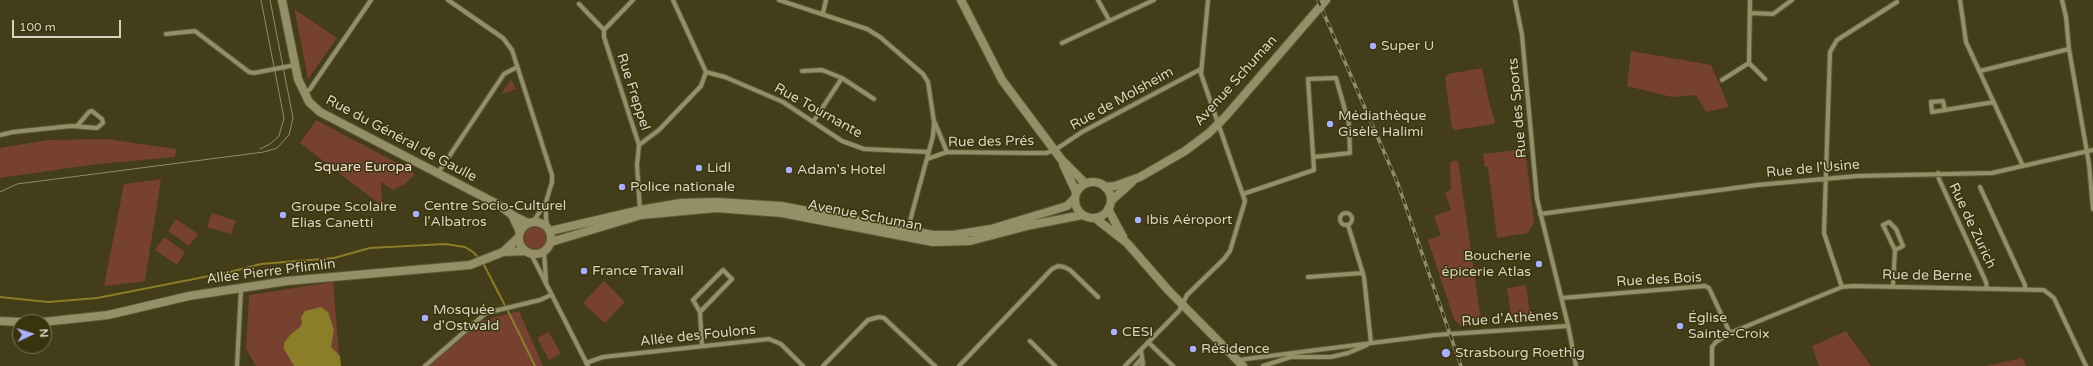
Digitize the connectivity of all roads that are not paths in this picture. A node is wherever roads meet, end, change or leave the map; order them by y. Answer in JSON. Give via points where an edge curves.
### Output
{"nodes":[{"id":1,"x":282,"y":0,"type":"edge"},
{"id":2,"x":372,"y":0,"type":"edge"},
{"id":3,"x":448,"y":0,"type":"edge"},
{"id":4,"x":633,"y":0,"type":"edge"},
{"id":5,"x":673,"y":0,"type":"edge"},
{"id":6,"x":779,"y":0,"type":"edge"},
{"id":7,"x":826,"y":0,"type":"edge"},
{"id":8,"x":961,"y":0,"type":"edge"},
{"id":9,"x":1098,"y":0,"type":"edge"},
{"id":10,"x":1154,"y":0,"type":"edge"},
{"id":11,"x":1208,"y":0,"type":"edge"},
{"id":12,"x":1326,"y":0,"type":"edge"},
{"id":13,"x":1515,"y":0,"type":"edge"},
{"id":14,"x":1750,"y":0,"type":"edge"},
{"id":15,"x":1792,"y":0,"type":"edge"},
{"id":16,"x":1960,"y":0,"type":"edge"},
{"id":17,"x":2062,"y":0,"type":"edge"},
{"id":18,"x":454,"y":2,"type":"edge"},
{"id":19,"x":1898,"y":2,"type":"dead end"},
{"id":20,"x":579,"y":4,"type":"dead end"},
{"id":21,"x":823,"y":13,"type":"junction"},
{"id":22,"x":1750,"y":13,"type":"junction"},
{"id":23,"x":1109,"y":20,"type":"junction"},
{"id":24,"x":604,"y":30,"type":"junction"},
{"id":25,"x":166,"y":34,"type":"dead end"},
{"id":26,"x":1062,"y":43,"type":"dead end"},
{"id":27,"x":2069,"y":49,"type":"junction"},
{"id":28,"x":1749,"y":63,"type":"junction"},
{"id":29,"x":295,"y":65,"type":"junction"},
{"id":30,"x":517,"y":67,"type":"junction"},
{"id":31,"x":1201,"y":69,"type":"junction"},
{"id":32,"x":802,"y":71,"type":"dead end"},
{"id":33,"x":1980,"y":71,"type":"junction"},
{"id":34,"x":706,"y":72,"type":"junction"},
{"id":35,"x":842,"y":78,"type":"junction"},
{"id":36,"x":1765,"y":79,"type":"dead end"},
{"id":37,"x":1722,"y":80,"type":"dead end"},
{"id":38,"x":303,"y":94,"type":"junction"},
{"id":39,"x":874,"y":99,"type":"dead end"},
{"id":40,"x":1994,"y":102,"type":"junction"},
{"id":41,"x":1945,"y":110,"type":"dead end"},
{"id":42,"x":813,"y":122,"type":"junction"},
{"id":43,"x":934,"y":122,"type":"junction"},
{"id":44,"x":1218,"y":124,"type":"junction"},
{"id":45,"x":77,"y":126,"type":"junction"},
{"id":46,"x":0,"y":135,"type":"edge"},
{"id":47,"x":640,"y":145,"type":"junction"},
{"id":48,"x":1055,"y":150,"type":"junction"},
{"id":49,"x":2093,"y":150,"type":"edge"},
{"id":50,"x":2087,"y":151,"type":"junction"},
{"id":51,"x":929,"y":152,"type":"junction"},
{"id":52,"x":947,"y":152,"type":"junction"},
{"id":53,"x":1314,"y":157,"type":"junction"},
{"id":54,"x":927,"y":159,"type":"junction"},
{"id":55,"x":1062,"y":159,"type":"junction"},
{"id":56,"x":2023,"y":166,"type":"junction"},
{"id":57,"x":1938,"y":173,"type":"junction"},
{"id":58,"x":437,"y":174,"type":"junction"},
{"id":59,"x":1135,"y":180,"type":"junction"},
{"id":60,"x":1826,"y":180,"type":"junction"},
{"id":61,"x":1085,"y":183,"type":"junction"},
{"id":62,"x":1105,"y":186,"type":"junction"},
{"id":63,"x":1980,"y":188,"type":"dead end"},
{"id":64,"x":1244,"y":195,"type":"junction"},
{"id":65,"x":1075,"y":196,"type":"junction"},
{"id":66,"x":1112,"y":200,"type":"junction"},
{"id":67,"x":546,"y":202,"type":"junction"},
{"id":68,"x":1108,"y":209,"type":"junction"},
{"id":69,"x":2093,"y":209,"type":"edge"},
{"id":70,"x":641,"y":212,"type":"junction"},
{"id":71,"x":1540,"y":214,"type":"junction"},
{"id":72,"x":512,"y":215,"type":"junction"},
{"id":73,"x":1082,"y":215,"type":"junction"},
{"id":74,"x":1095,"y":218,"type":"junction"},
{"id":75,"x":531,"y":222,"type":"junction"},
{"id":76,"x":1348,"y":225,"type":"dead end"},
{"id":77,"x":549,"y":230,"type":"junction"},
{"id":78,"x":906,"y":234,"type":"junction"},
{"id":79,"x":519,"y":235,"type":"junction"},
{"id":80,"x":551,"y":242,"type":"junction"},
{"id":81,"x":1127,"y":243,"type":"junction"},
{"id":82,"x":1895,"y":250,"type":"junction"},
{"id":83,"x":503,"y":252,"type":"junction"},
{"id":84,"x":544,"y":252,"type":"junction"},
{"id":85,"x":528,"y":253,"type":"junction"},
{"id":86,"x":1363,"y":273,"type":"junction"},
{"id":87,"x":1308,"y":277,"type":"dead end"},
{"id":88,"x":546,"y":280,"type":"junction"},
{"id":89,"x":1893,"y":286,"type":"junction"},
{"id":90,"x":1842,"y":287,"type":"junction"},
{"id":91,"x":241,"y":289,"type":"junction"},
{"id":92,"x":1987,"y":289,"type":"junction"},
{"id":93,"x":2025,"y":289,"type":"junction"},
{"id":94,"x":551,"y":295,"type":"junction"},
{"id":95,"x":1098,"y":297,"type":"dead end"},
{"id":96,"x":1562,"y":298,"type":"junction"},
{"id":97,"x":1182,"y":303,"type":"junction"},
{"id":98,"x":700,"y":312,"type":"junction"},
{"id":99,"x":0,"y":321,"type":"edge"},
{"id":100,"x":52,"y":321,"type":"edge"},
{"id":101,"x":12,"y":322,"type":"edge"},
{"id":102,"x":1568,"y":326,"type":"junction"},
{"id":103,"x":1730,"y":334,"type":"junction"},
{"id":104,"x":1030,"y":341,"type":"dead end"},
{"id":105,"x":1148,"y":342,"type":"junction"},
{"id":106,"x":1371,"y":343,"type":"junction"},
{"id":107,"x":702,"y":346,"type":"junction"},
{"id":108,"x":1141,"y":350,"type":"junction"},
{"id":109,"x":1142,"y":358,"type":"junction"},
{"id":110,"x":1241,"y":363,"type":"edge"},
{"id":111,"x":587,"y":365,"type":"edge"},
{"id":112,"x":237,"y":366,"type":"edge"},
{"id":113,"x":425,"y":366,"type":"edge"},
{"id":114,"x":803,"y":366,"type":"edge"},
{"id":115,"x":823,"y":366,"type":"edge"},
{"id":116,"x":935,"y":366,"type":"edge"},
{"id":117,"x":959,"y":366,"type":"edge"},
{"id":118,"x":1055,"y":366,"type":"edge"},
{"id":119,"x":1125,"y":366,"type":"edge"},
{"id":120,"x":1135,"y":366,"type":"edge"},
{"id":121,"x":1141,"y":366,"type":"edge"},
{"id":122,"x":1173,"y":366,"type":"edge"},
{"id":123,"x":1263,"y":366,"type":"edge"},
{"id":124,"x":1576,"y":366,"type":"edge"},
{"id":125,"x":1712,"y":366,"type":"edge"},
{"id":126,"x":2086,"y":366,"type":"edge"}],
"edges":[{"from":1,"to":29,"type":"street","name":"Rue du Général de Gaulle"},
{"from":2,"to":38,"type":"street","via":[[310,90]]},
{"from":3,"to":18,"type":"street"},
{"from":4,"to":24,"type":"street"},
{"from":5,"to":34,"type":"street"},
{"from":6,"to":21,"type":"street","name":"Rue des Prés"},
{"from":7,"to":21,"type":"street"},
{"from":8,"to":48,"type":"street","via":[[1002,80]]},
{"from":9,"to":23,"type":"street"},
{"from":10,"to":23,"type":"street"},
{"from":11,"to":31,"type":"street"},
{"from":12,"to":44,"type":"street","name":"Avenue Schuman"},
{"from":13,"to":71,"type":"street","name":"Rue des Sports","via":[[1522,36]]},
{"from":14,"to":22,"type":"street"},
{"from":15,"to":22,"type":"street","via":[[1773,14]]},
{"from":16,"to":33,"type":"street","via":[[1966,42]]},
{"from":17,"to":27,"type":"street"},
{"from":18,"to":30,"type":"street","via":[[507,42]]},
{"from":19,"to":60,"type":"street","via":[[1837,40],[1830,52]]},
{"from":20,"to":24,"type":"street"},
{"from":21,"to":43,"type":"street","name":"Rue des Prés","via":[[867,29],[923,74],[931,91]]},
{"from":22,"to":28,"type":"street"},
{"from":23,"to":26,"type":"street"},
{"from":24,"to":47,"type":"street","name":"Rue Freppel","via":[[604,37]]},
{"from":25,"to":29,"type":"street","via":[[195,31],[249,72]]},
{"from":27,"to":33,"type":"street"},
{"from":27,"to":50,"type":"street"},
{"from":28,"to":36,"type":"street"},
{"from":28,"to":37,"type":"street"},
{"from":29,"to":38,"type":"street","name":"Rue du Général de Gaulle"},
{"from":30,"to":58,"type":"street","via":[[504,74]]},
{"from":30,"to":67,"type":"street","via":[[552,175]]},
{"from":31,"to":44,"type":"street","via":[[1205,90]]},
{"from":31,"to":48,"type":"street","name":"Rue de Molsheim","via":[[1082,132]]},
{"from":32,"to":35,"type":"street","via":[[822,70]]},
{"from":33,"to":40,"type":"street"},
{"from":34,"to":42,"type":"street","name":"Rue Tournante","via":[[725,77],[783,102]]},
{"from":34,"to":47,"type":"street","via":[[702,86],[659,130]]},
{"from":35,"to":39,"type":"street"},
{"from":35,"to":42,"type":"street"},
{"from":38,"to":58,"type":"street","name":"Rue du Général de Gaulle","via":[[320,112]]},
{"from":40,"to":41,"type":"street"},
{"from":40,"to":56,"type":"street"},
{"from":42,"to":51,"type":"street","name":"Rue Tournante","via":[[842,141],[864,149]]},
{"from":43,"to":51,"type":"street","name":"Rue des Prés"},
{"from":43,"to":52,"type":"street"},
{"from":44,"to":59,"type":"street","name":"Avenue Schuman","via":[[1185,151]]},
{"from":44,"to":64,"type":"street"},
{"from":45,"to":45,"type":"street","via":[[97,128],[103,123],[92,111],[88,112]]},
{"from":45,"to":46,"type":"street"},
{"from":47,"to":70,"type":"street","name":"Rue Freppel","via":[[637,165]]},
{"from":48,"to":52,"type":"street","name":"Rue des Prés","via":[[1024,153]]},
{"from":48,"to":55,"type":"street"},
{"from":49,"to":50,"type":"street","name":"Rue de l'Usine"},
{"from":50,"to":56,"type":"street","name":"Rue de l'Usine"},
{"from":50,"to":69,"type":"street"},
{"from":51,"to":54,"type":"street","name":"Rue des Prés"},
{"from":52,"to":54,"type":"street","name":"Rue des Prés"},
{"from":53,"to":53,"type":"street","via":[[1308,79],[1336,78],[1349,124],[1350,152]]},
{"from":53,"to":64,"type":"street","via":[[1314,170]]},
{"from":54,"to":78,"type":"street","name":"Rue des Prés"},
{"from":55,"to":61,"type":"street"},
{"from":55,"to":65,"type":"street"},
{"from":56,"to":57,"type":"street","name":"Rue de l'Usine","via":[[1992,173]]},
{"from":57,"to":60,"type":"street","name":"Rue de l'Usine","via":[[1857,176]]},
{"from":57,"to":92,"type":"street","name":"Rue de Zurich"},
{"from":58,"to":72,"type":"street","name":"Rue du Général de Gaulle","via":[[499,205]]},
{"from":59,"to":62,"type":"street","name":"Avenue Schuman"},
{"from":59,"to":66,"type":"street","name":"Avenue Schuman"},
{"from":60,"to":71,"type":"street","name":"Rue de l'Usine","via":[[1757,185]]},
{"from":60,"to":90,"type":"street","via":[[1824,234]]},
{"from":61,"to":62,"type":"street","via":[[1092,182]]},
{"from":61,"to":65,"type":"street"},
{"from":62,"to":66,"type":"street"},
{"from":63,"to":93,"type":"street"},
{"from":64,"to":97,"type":"street","via":[[1245,201],[1230,251]]},
{"from":65,"to":73,"type":"street","via":[[1076,207]]},
{"from":65,"to":78,"type":"street","name":"Avenue Schuman","via":[[1067,206],[991,229],[967,234]]},
{"from":66,"to":68,"type":"street"},
{"from":67,"to":75,"type":"street"},
{"from":67,"to":77,"type":"street"},
{"from":68,"to":74,"type":"street","via":[[1103,215]]},
{"from":68,"to":81,"type":"street"},
{"from":70,"to":77,"type":"street","name":"Avenue Schuman","via":[[601,218],[561,230]]},
{"from":70,"to":78,"type":"street","name":"Avenue Schuman","via":[[681,204],[716,202],[781,206]]},
{"from":70,"to":80,"type":"street","name":"Avenue Schuman"},
{"from":71,"to":96,"type":"street","name":"Rue des Sports"},
{"from":72,"to":75,"type":"street","name":"Rue du Général de Gaulle"},
{"from":72,"to":79,"type":"street","name":"Rue du Général de Gaulle"},
{"from":73,"to":74,"type":"street"},
{"from":73,"to":78,"type":"street","name":"Avenue Schuman","via":[[970,241],[933,242]]},
{"from":74,"to":81,"type":"street"},
{"from":75,"to":77,"type":"street","via":[[544,224]]},
{"from":75,"to":79,"type":"street"},
{"from":76,"to":86,"type":"street"},
{"from":77,"to":80,"type":"street"},
{"from":79,"to":83,"type":"street","name":"Allée Pierre Pflimlin"},
{"from":79,"to":85,"type":"street","via":[[519,243]]},
{"from":80,"to":84,"type":"street"},
{"from":81,"to":97,"type":"street"},
{"from":82,"to":82,"type":"street","via":[[1903,246],[1896,229],[1889,222],[1883,225]]},
{"from":82,"to":89,"type":"street"},
{"from":83,"to":85,"type":"street","name":"Allée Pierre Pflimlin"},
{"from":83,"to":91,"type":"street","name":"Allée Pierre Pflimlin","via":[[470,265],[287,281]]},
{"from":84,"to":85,"type":"street"},
{"from":84,"to":88,"type":"street"},
{"from":85,"to":88,"type":"street"},
{"from":86,"to":87,"type":"street"},
{"from":86,"to":106,"type":"street"},
{"from":88,"to":94,"type":"street"},
{"from":89,"to":90,"type":"street","name":"Rue de Berne"},
{"from":89,"to":92,"type":"street","name":"Rue de Berne"},
{"from":90,"to":103,"type":"street","name":"Rue de Berne"},
{"from":91,"to":100,"type":"street","name":"Allée Pierre Pflimlin","via":[[189,296],[108,315]]},
{"from":91,"to":112,"type":"street"},
{"from":92,"to":93,"type":"street","name":"Rue de Berne"},
{"from":93,"to":126,"type":"street","name":"Rue de Berne","via":[[2044,290],[2054,298]]},
{"from":94,"to":111,"type":"street"},
{"from":94,"to":113,"type":"street","via":[[481,316]]},
{"from":95,"to":117,"type":"street","via":[[1070,270],[1058,266],[1052,269]]},
{"from":96,"to":102,"type":"street","name":"Rue des Sports"},
{"from":96,"to":103,"type":"street","name":"Rue des Bois","via":[[1705,286],[1709,288]]},
{"from":97,"to":105,"type":"street","via":[[1179,311]]},
{"from":97,"to":110,"type":"street"},
{"from":98,"to":98,"type":"street","via":[[732,279],[723,270],[693,300]]},
{"from":98,"to":107,"type":"street"},
{"from":99,"to":101,"type":"street"},
{"from":102,"to":106,"type":"street","name":"Rue d'Athènes","via":[[1454,333]]},
{"from":102,"to":124,"type":"street","name":"Rue des Sports"},
{"from":103,"to":125,"type":"street","name":"Rue de Berne","via":[[1712,347]]},
{"from":104,"to":118,"type":"street"},
{"from":105,"to":108,"type":"street"},
{"from":105,"to":122,"type":"street"},
{"from":106,"to":110,"type":"street"},
{"from":106,"to":123,"type":"street","via":[[1338,356],[1291,357]]},
{"from":107,"to":111,"type":"street","name":"Allée des Foulons","via":[[603,357]]},
{"from":107,"to":114,"type":"street","name":"Allée des Foulons","via":[[773,340],[781,344]]},
{"from":108,"to":109,"type":"street"},
{"from":108,"to":119,"type":"street"},
{"from":109,"to":120,"type":"street"},
{"from":109,"to":121,"type":"street"},
{"from":115,"to":116,"type":"street","via":[[868,320],[879,317],[884,318]]}]}
